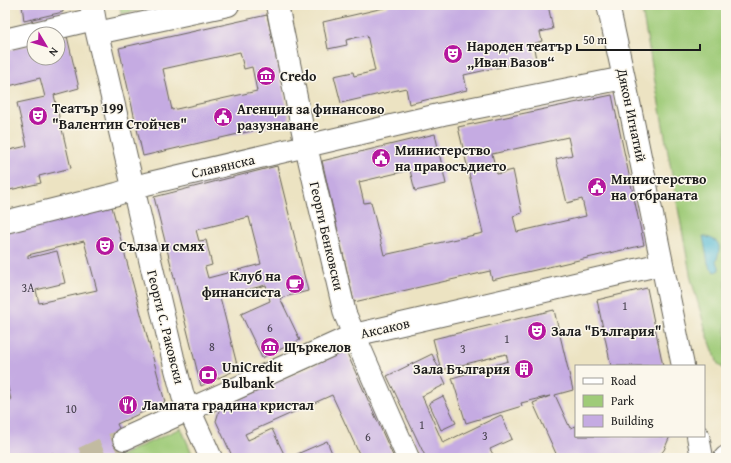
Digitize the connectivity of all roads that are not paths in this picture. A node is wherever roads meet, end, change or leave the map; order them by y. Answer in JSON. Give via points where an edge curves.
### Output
{"nodes":[{"id":1,"x":228,"y":5,"type":"edge"},
{"id":2,"x":277,"y":5,"type":"edge"},
{"id":3,"x":608,"y":5,"type":"edge"},
{"id":4,"x":94,"y":19,"type":"edge"},
{"id":5,"x":5,"y":40,"type":"edge"},
{"id":6,"x":626,"y":85,"type":"junction"},
{"id":7,"x":306,"y":146,"type":"junction"},
{"id":8,"x":133,"y":189,"type":"junction"},
{"id":9,"x":5,"y":222,"type":"edge"},
{"id":10,"x":662,"y":264,"type":"junction"},
{"id":11,"x":354,"y":335,"type":"junction"},
{"id":12,"x":684,"y":365,"type":"edge"},
{"id":13,"x":188,"y":409,"type":"junction"},
{"id":14,"x":698,"y":437,"type":"edge"},
{"id":15,"x":124,"y":439,"type":"tunnel mouth"},
{"id":16,"x":211,"y":458,"type":"edge"},
{"id":17,"x":408,"y":458,"type":"edge"},
{"id":18,"x":702,"y":458,"type":"edge"}],
"edges":[{"from":1,"to":4,"type":"street"},
{"from":2,"to":7,"type":"street","name":"Георги Бенковски"},
{"from":3,"to":6,"type":"street","name":"Дякон Игнатий"},
{"from":4,"to":5,"type":"street"},
{"from":4,"to":8,"type":"street","name":"Георги С. Раковски"},
{"from":6,"to":7,"type":"street","name":"Славянска","via":[[443,114]]},
{"from":6,"to":10,"type":"street","name":"Дякон Игнатий"},
{"from":7,"to":8,"type":"street","name":"Славянска"},
{"from":7,"to":11,"type":"street","name":"Георги Бенковски","via":[[345,314]]},
{"from":8,"to":9,"type":"street","name":"Славянска"},
{"from":8,"to":13,"type":"street","name":"Георги С. Раковски","via":[[173,358]]},
{"from":10,"to":11,"type":"street","name":"Аксаков"},
{"from":10,"to":12,"type":"street","name":"Дякон Игнатий"},
{"from":11,"to":13,"type":"street","name":"Аксаков"},
{"from":11,"to":17,"type":"street","name":"Георги Бенковски"},
{"from":13,"to":15,"type":"street","name":"Аксаков"},
{"from":13,"to":16,"type":"street","name":"Георги С. Раковски"},
{"from":14,"to":18,"type":"street"}]}
